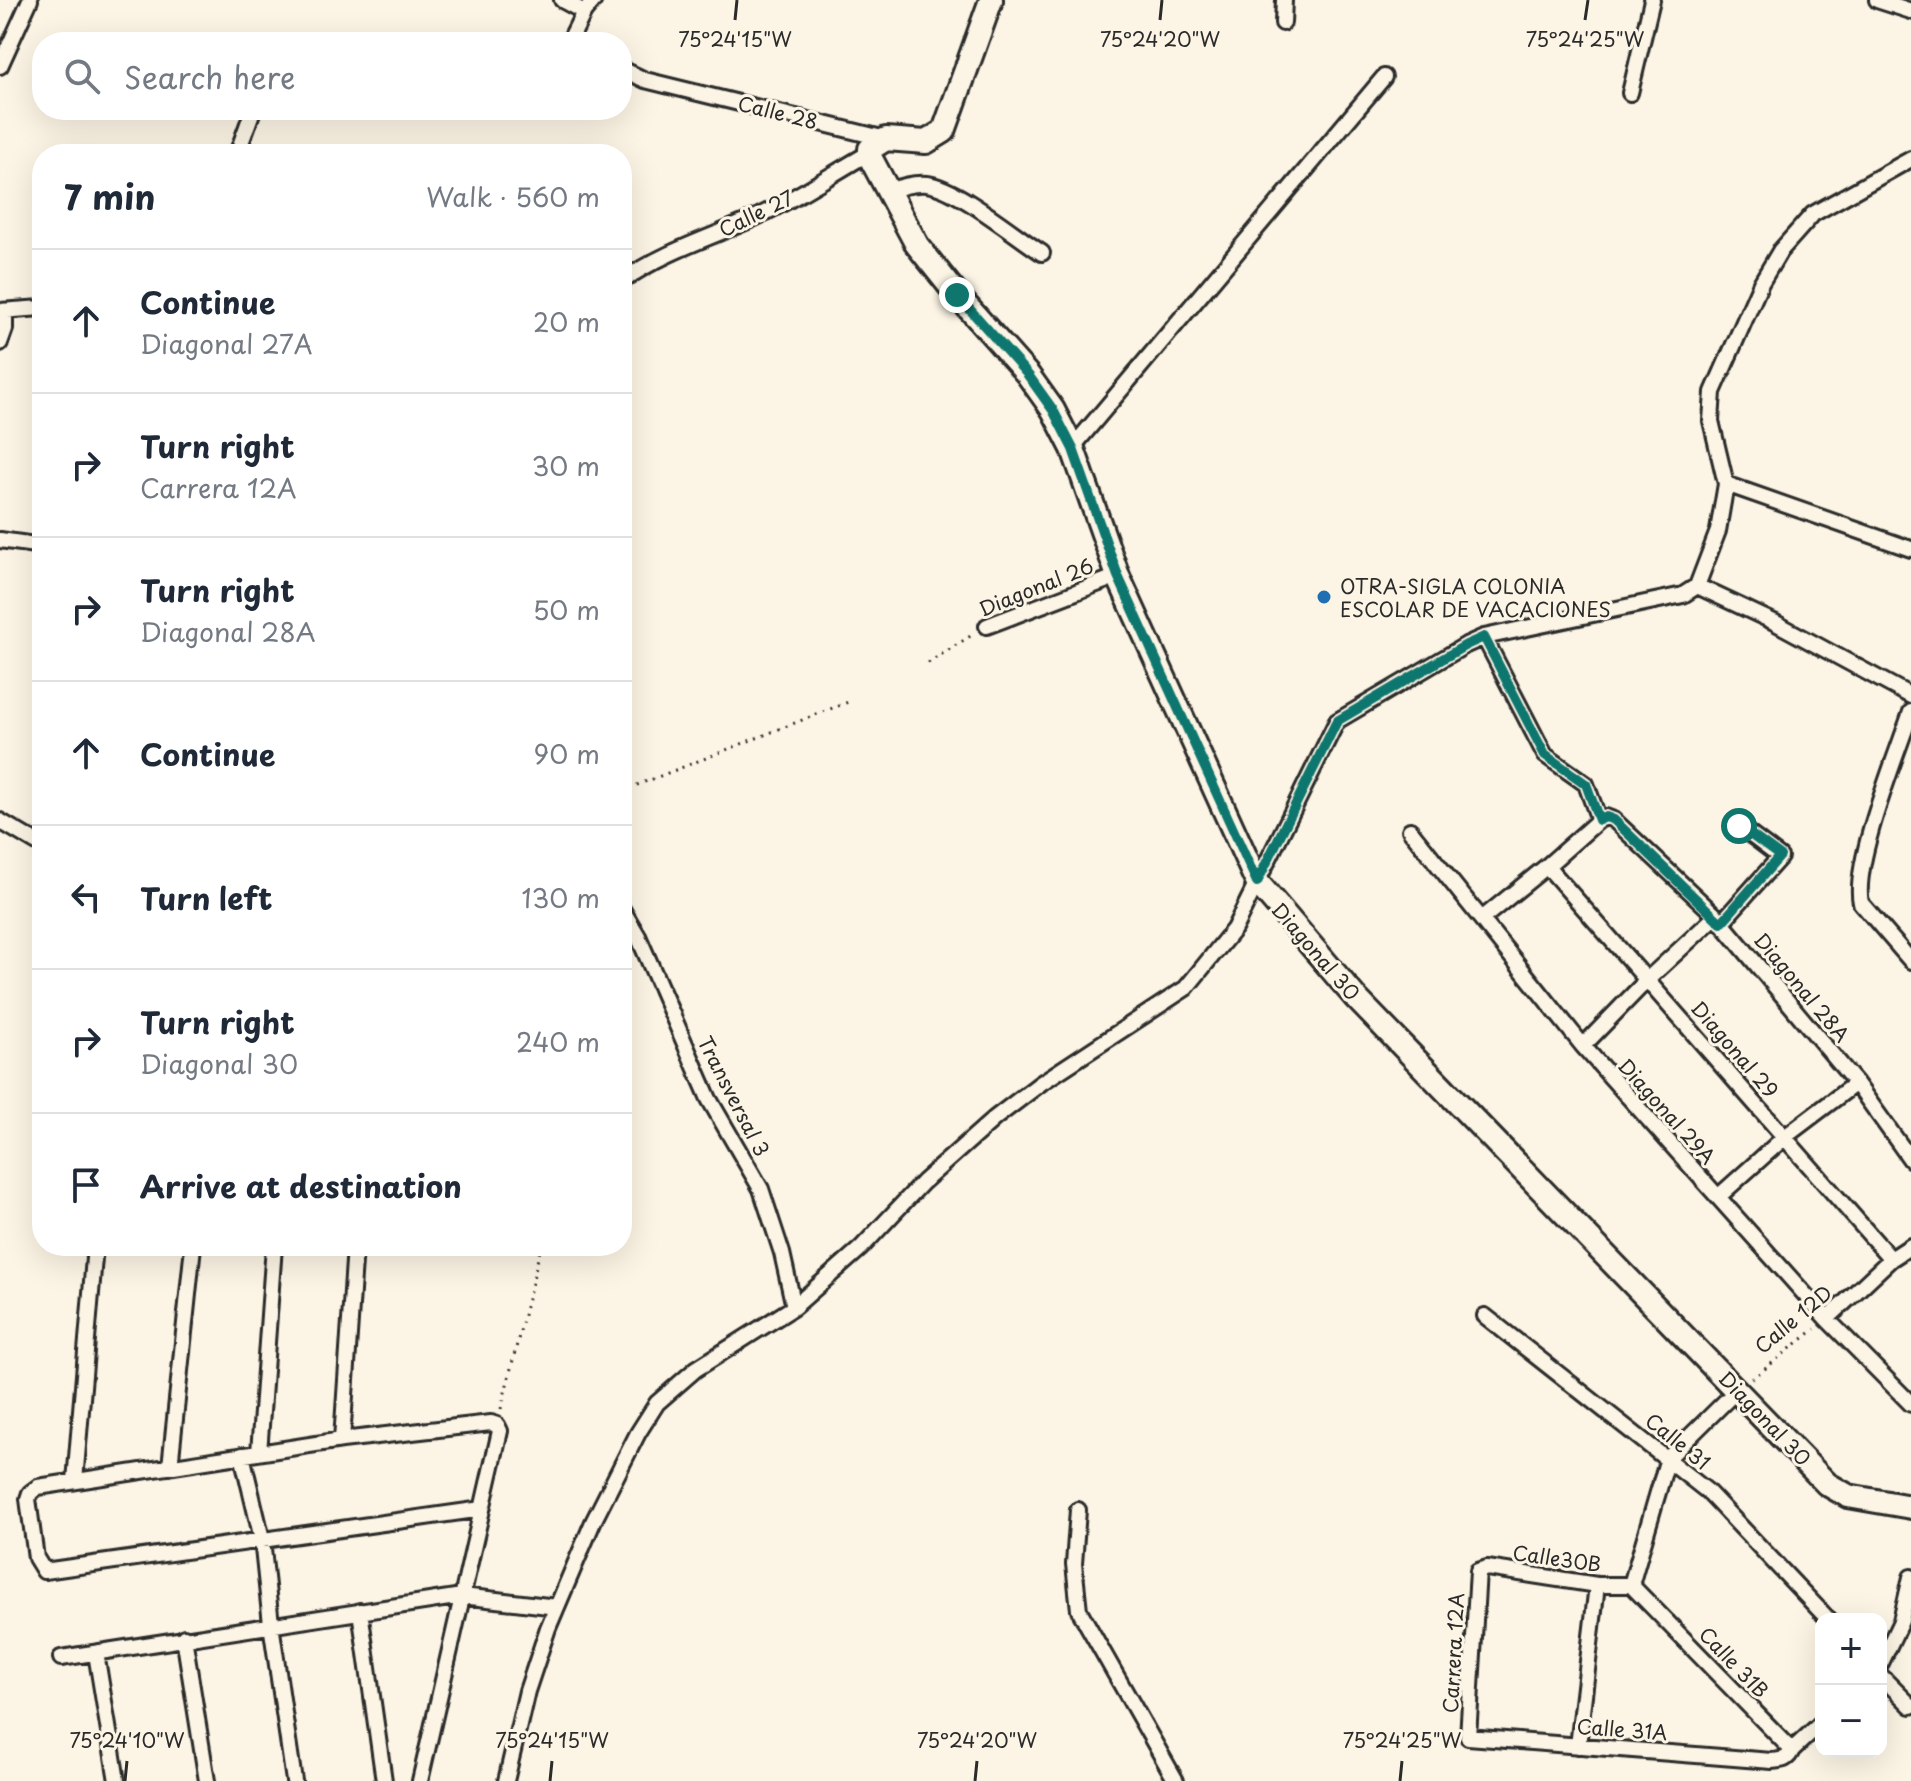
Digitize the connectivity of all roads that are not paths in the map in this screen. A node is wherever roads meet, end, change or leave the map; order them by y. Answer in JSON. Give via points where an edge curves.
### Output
{"nodes":[{"id":1,"x":30,"y":0,"type":"edge"},
{"id":2,"x":562,"y":0,"type":"edge"},
{"id":3,"x":991,"y":0,"type":"edge"},
{"id":4,"x":1284,"y":0,"type":"edge"},
{"id":5,"x":1652,"y":0,"type":"edge"},
{"id":6,"x":1877,"y":0,"type":"edge"},
{"id":7,"x":589,"y":6,"type":"edge"},
{"id":8,"x":1911,"y":11,"type":"edge"},
{"id":9,"x":1283,"y":23,"type":"dead end"},
{"id":10,"x":576,"y":32,"type":"edge"},
{"id":11,"x":3,"y":47,"type":"edge"},
{"id":12,"x":0,"y":66,"type":"edge"},
{"id":13,"x":632,"y":74,"type":"edge"},
{"id":14,"x":1384,"y":77,"type":"dead end"},
{"id":15,"x":1630,"y":93,"type":"dead end"},
{"id":16,"x":249,"y":120,"type":"edge"},
{"id":17,"x":241,"y":144,"type":"edge"},
{"id":18,"x":878,"y":146,"type":"junction"},
{"id":19,"x":1911,"y":159,"type":"edge"},
{"id":20,"x":890,"y":191,"type":"junction"},
{"id":21,"x":1042,"y":253,"type":"dead end"},
{"id":22,"x":632,"y":274,"type":"edge"},
{"id":23,"x":32,"y":309,"type":"edge"},
{"id":24,"x":3,"y":311,"type":"edge"},
{"id":25,"x":0,"y":343,"type":"edge"},
{"id":26,"x":1072,"y":448,"type":"junction"},
{"id":27,"x":1726,"y":484,"type":"junction"},
{"id":28,"x":0,"y":540,"type":"edge"},
{"id":29,"x":32,"y":545,"type":"edge"},
{"id":30,"x":1911,"y":549,"type":"edge"},
{"id":31,"x":1118,"y":576,"type":"junction"},
{"id":32,"x":1697,"y":586,"type":"junction"},
{"id":33,"x":987,"y":626,"type":"road end"},
{"id":34,"x":1484,"y":637,"type":"junction"},
{"id":35,"x":1911,"y":696,"type":"edge"},
{"id":36,"x":1911,"y":712,"type":"edge"},
{"id":37,"x":1606,"y":820,"type":"junction"},
{"id":38,"x":0,"y":821,"type":"edge"},
{"id":39,"x":1739,"y":826,"type":"dead end"},
{"id":40,"x":1410,"y":830,"type":"dead end"},
{"id":41,"x":32,"y":840,"type":"edge"},
{"id":42,"x":1547,"y":866,"type":"junction"},
{"id":43,"x":1257,"y":882,"type":"junction"},
{"id":44,"x":1483,"y":918,"type":"junction"},
{"id":45,"x":1719,"y":919,"type":"junction"},
{"id":46,"x":632,"y":926,"type":"edge"},
{"id":47,"x":638,"y":936,"type":"junction"},
{"id":48,"x":632,"y":939,"type":"edge"},
{"id":49,"x":1911,"y":961,"type":"edge"},
{"id":50,"x":1648,"y":979,"type":"junction"},
{"id":51,"x":1583,"y":1046,"type":"junction"},
{"id":52,"x":1856,"y":1083,"type":"junction"},
{"id":53,"x":1786,"y":1136,"type":"junction"},
{"id":54,"x":1911,"y":1160,"type":"edge"},
{"id":55,"x":1718,"y":1197,"type":"junction"},
{"id":56,"x":1911,"y":1246,"type":"edge"},
{"id":57,"x":94,"y":1256,"type":"edge"},
{"id":58,"x":192,"y":1256,"type":"edge"},
{"id":59,"x":273,"y":1256,"type":"edge"},
{"id":60,"x":354,"y":1256,"type":"edge"},
{"id":61,"x":1891,"y":1259,"type":"junction"},
{"id":62,"x":794,"y":1307,"type":"junction"},
{"id":63,"x":1485,"y":1316,"type":"dead end"},
{"id":64,"x":1827,"y":1319,"type":"junction"},
{"id":65,"x":1738,"y":1389,"type":"junction"},
{"id":66,"x":1911,"y":1404,"type":"edge"},
{"id":67,"x":342,"y":1440,"type":"junction"},
{"id":68,"x":259,"y":1453,"type":"junction"},
{"id":69,"x":242,"y":1455,"type":"junction"},
{"id":70,"x":1668,"y":1458,"type":"junction"},
{"id":71,"x":170,"y":1467,"type":"junction"},
{"id":72,"x":75,"y":1481,"type":"junction"},
{"id":73,"x":1911,"y":1507,"type":"edge"},
{"id":74,"x":482,"y":1509,"type":"junction"},
{"id":75,"x":1078,"y":1510,"type":"dead end"},
{"id":76,"x":262,"y":1539,"type":"junction"},
{"id":77,"x":1478,"y":1571,"type":"joint"},
{"id":78,"x":1911,"y":1577,"type":"edge"},
{"id":79,"x":1597,"y":1585,"type":"junction"},
{"id":80,"x":1631,"y":1585,"type":"junction"},
{"id":81,"x":462,"y":1596,"type":"junction"},
{"id":82,"x":557,"y":1607,"type":"junction"},
{"id":83,"x":360,"y":1611,"type":"junction"},
{"id":84,"x":1822,"y":1613,"type":"edge"},
{"id":85,"x":271,"y":1624,"type":"junction"},
{"id":86,"x":184,"y":1637,"type":"junction"},
{"id":87,"x":1887,"y":1650,"type":"edge"},
{"id":88,"x":96,"y":1653,"type":"junction"},
{"id":89,"x":61,"y":1658,"type":"dead end"},
{"id":90,"x":1887,"y":1682,"type":"edge"},
{"id":91,"x":1911,"y":1706,"type":"edge"},
{"id":92,"x":1815,"y":1729,"type":"edge"},
{"id":93,"x":1468,"y":1737,"type":"joint"},
{"id":94,"x":1578,"y":1746,"type":"junction"},
{"id":95,"x":1792,"y":1750,"type":"junction"},
{"id":96,"x":117,"y":1781,"type":"edge"},
{"id":97,"x":207,"y":1781,"type":"edge"},
{"id":98,"x":294,"y":1781,"type":"edge"},
{"id":99,"x":384,"y":1781,"type":"edge"},
{"id":100,"x":420,"y":1781,"type":"edge"},
{"id":101,"x":506,"y":1781,"type":"edge"},
{"id":102,"x":1176,"y":1781,"type":"edge"}],
"edges":[{"from":1,"to":11,"type":"street"},
{"from":2,"to":7,"type":"street"},
{"from":3,"to":18,"type":"street","name":"Calle 28","via":[[949,121],[926,142]]},
{"from":4,"to":9,"type":"street"},
{"from":5,"to":15,"type":"street"},
{"from":6,"to":8,"type":"street"},
{"from":7,"to":10,"type":"street"},
{"from":11,"to":12,"type":"street"},
{"from":13,"to":18,"type":"street","name":"Calle 28"},
{"from":14,"to":26,"type":"street"},
{"from":16,"to":17,"type":"street"},
{"from":18,"to":20,"type":"street","name":"Diagonal 30"},
{"from":18,"to":22,"type":"street","name":"Calle 27","via":[[752,219],[683,245]]},
{"from":19,"to":27,"type":"street","via":[[1813,214],[1780,251],[1761,283],[1713,392],[1711,421]]},
{"from":20,"to":21,"type":"street","via":[[928,184],[951,192]]},
{"from":20,"to":26,"type":"street","name":"Diagonal 30","via":[[917,245],[1028,375]]},
{"from":23,"to":24,"type":"street"},
{"from":24,"to":25,"type":"street"},
{"from":26,"to":31,"type":"street","name":"Diagonal 30"},
{"from":27,"to":30,"type":"street"},
{"from":27,"to":32,"type":"street","via":[[1718,531]]},
{"from":28,"to":29,"type":"street"},
{"from":31,"to":33,"type":"street","name":"Diagonal 26"},
{"from":31,"to":43,"type":"street","name":"Diagonal 30"},
{"from":32,"to":34,"type":"street","via":[[1683,595]]},
{"from":32,"to":35,"type":"street"},
{"from":34,"to":37,"type":"street","via":[[1545,755],[1586,784]]},
{"from":34,"to":43,"type":"street","via":[[1337,721]]},
{"from":36,"to":49,"type":"street","via":[[1866,845],[1858,892],[1861,903]]},
{"from":37,"to":42,"type":"street"},
{"from":37,"to":45,"type":"street","name":"Diagonal 28A"},
{"from":38,"to":41,"type":"street"},
{"from":39,"to":45,"type":"street","via":[[1779,855]]},
{"from":40,"to":44,"type":"street","name":"Diagonal 29A"},
{"from":42,"to":44,"type":"street"},
{"from":42,"to":50,"type":"street","name":"Diagonal 29"},
{"from":43,"to":62,"type":"street","via":[[1234,929],[1186,988],[995,1118]]},
{"from":43,"to":65,"type":"street","name":"Diagonal 30","via":[[1355,997]]},
{"from":44,"to":51,"type":"street","name":"Diagonal 29A"},
{"from":45,"to":50,"type":"street"},
{"from":45,"to":52,"type":"street","name":"Diagonal 28A"},
{"from":46,"to":47,"type":"street","name":"Transversal 3"},
{"from":47,"to":48,"type":"lane"},
{"from":47,"to":62,"type":"street","name":"Transversal 3","via":[[709,1099],[761,1189]]},
{"from":50,"to":51,"type":"street"},
{"from":50,"to":53,"type":"street","name":"Diagonal 29"},
{"from":51,"to":55,"type":"street","name":"Diagonal 29A"},
{"from":52,"to":53,"type":"street"},
{"from":52,"to":54,"type":"street","name":"Diagonal 28A"},
{"from":53,"to":55,"type":"street"},
{"from":53,"to":61,"type":"street","name":"Diagonal 29"},
{"from":55,"to":64,"type":"street","name":"Diagonal 29A"},
{"from":56,"to":61,"type":"street","name":"Calle 12D"},
{"from":57,"to":72,"type":"street"},
{"from":58,"to":71,"type":"street"},
{"from":59,"to":68,"type":"street"},
{"from":60,"to":67,"type":"street"},
{"from":61,"to":64,"type":"street","name":"Calle 12D"},
{"from":62,"to":82,"type":"street","via":[[696,1369],[657,1403],[593,1522]]},
{"from":63,"to":70,"type":"street","name":"Calle 31"},
{"from":64,"to":66,"type":"street","name":"Diagonal 29A"},
{"from":65,"to":70,"type":"street"},
{"from":65,"to":73,"type":"street","name":"Diagonal 30","via":[[1827,1484],[1848,1496]]},
{"from":67,"to":68,"type":"street"},
{"from":67,"to":74,"type":"street","via":[[497,1425],[500,1431]]},
{"from":68,"to":69,"type":"street"},
{"from":69,"to":71,"type":"street"},
{"from":69,"to":76,"type":"street"},
{"from":70,"to":80,"type":"street"},
{"from":70,"to":84,"type":"street","name":"Calle 31","via":[[1707,1491]]},
{"from":71,"to":72,"type":"street"},
{"from":72,"to":76,"type":"street","via":[[30,1493],[36,1558],[44,1571]]},
{"from":74,"to":76,"type":"street"},
{"from":74,"to":81,"type":"street"},
{"from":75,"to":102,"type":"street","via":[[1074,1564],[1079,1610]]},
{"from":76,"to":85,"type":"street"},
{"from":77,"to":79,"type":"street","name":"Calle30B","via":[[1487,1568]]},
{"from":77,"to":93,"type":"street","name":"Carrera 12A"},
{"from":78,"to":87,"type":"street","via":[[1901,1621]]},
{"from":79,"to":80,"type":"street","name":"Calle30B"},
{"from":79,"to":94,"type":"street"},
{"from":80,"to":95,"type":"street","name":"Calle 31B"},
{"from":81,"to":82,"type":"street"},
{"from":81,"to":83,"type":"street"},
{"from":81,"to":100,"type":"street"},
{"from":82,"to":101,"type":"street","via":[[527,1691]]},
{"from":83,"to":85,"type":"street"},
{"from":83,"to":99,"type":"street"},
{"from":85,"to":86,"type":"street"},
{"from":85,"to":98,"type":"street"},
{"from":86,"to":88,"type":"street"},
{"from":86,"to":97,"type":"street"},
{"from":88,"to":89,"type":"street"},
{"from":88,"to":96,"type":"street"},
{"from":90,"to":91,"type":"street"},
{"from":92,"to":95,"type":"street"},
{"from":93,"to":94,"type":"street","name":"Calle 31A"},
{"from":94,"to":95,"type":"street","name":"Calle 31A","via":[[1772,1761],[1784,1760]]}]}
